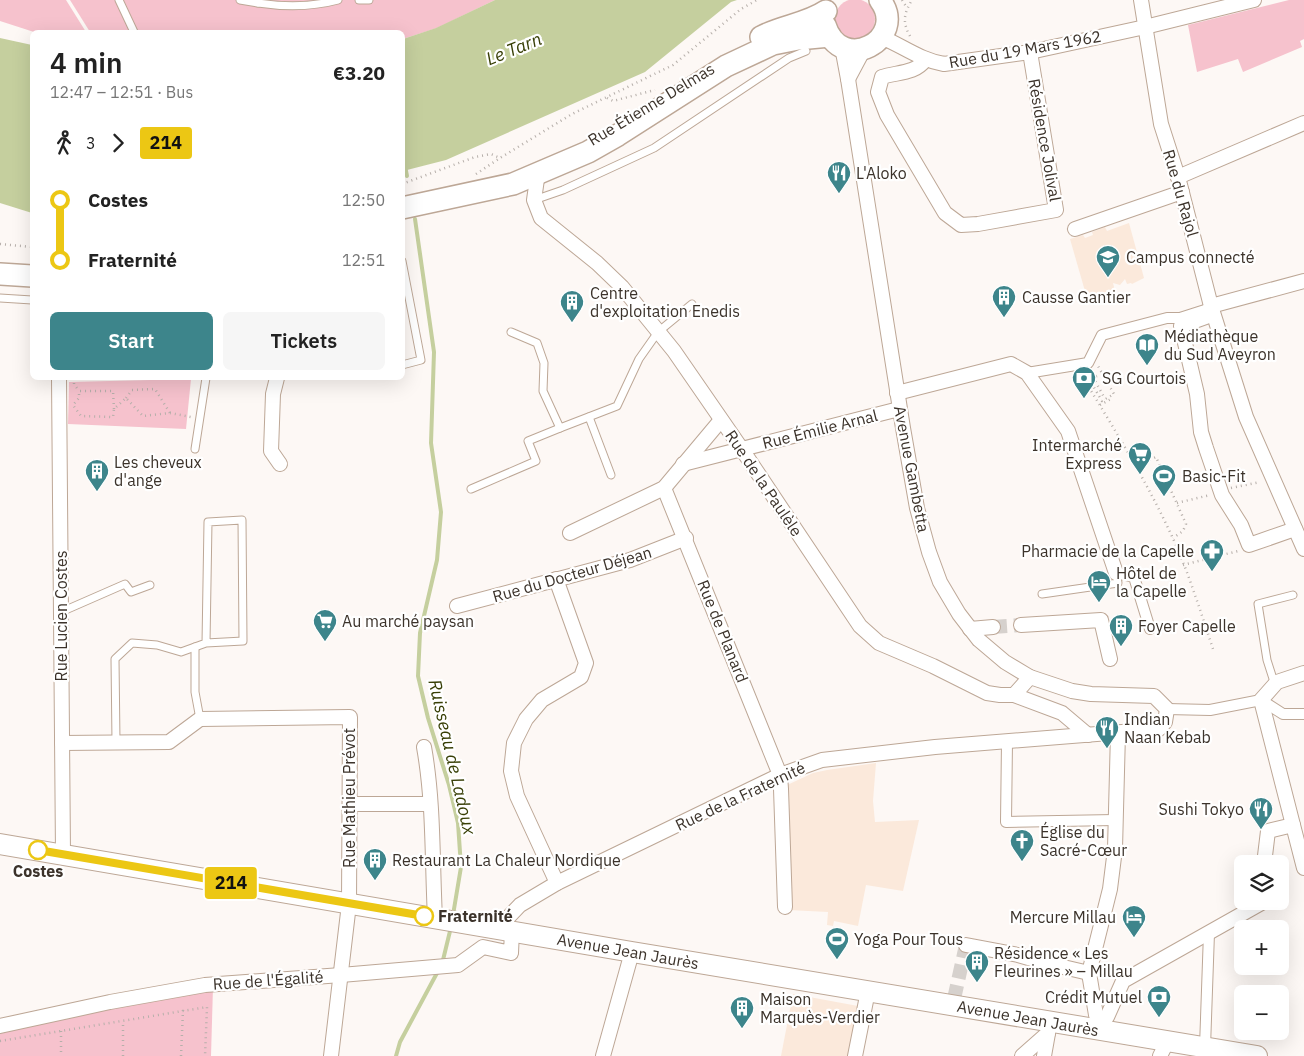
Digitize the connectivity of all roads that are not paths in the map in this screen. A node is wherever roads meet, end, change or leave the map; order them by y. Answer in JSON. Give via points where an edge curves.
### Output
{"nodes":[{"id":1,"x":119,"y":0,"type":"edge"},
{"id":2,"x":240,"y":0,"type":"edge"},
{"id":3,"x":338,"y":0,"type":"edge"},
{"id":4,"x":359,"y":0,"type":"edge"},
{"id":5,"x":369,"y":0,"type":"edge"},
{"id":6,"x":1141,"y":0,"type":"edge"},
{"id":7,"x":1254,"y":0,"type":"edge"},
{"id":8,"x":258,"y":2,"type":"edge"},
{"id":9,"x":1230,"y":3,"type":"edge"},
{"id":10,"x":829,"y":6,"type":"edge"},
{"id":11,"x":892,"y":6,"type":"edge"},
{"id":12,"x":1145,"y":27,"type":"junction"},
{"id":13,"x":133,"y":30,"type":"edge"},
{"id":14,"x":881,"y":37,"type":"junction"},
{"id":15,"x":836,"y":41,"type":"junction"},
{"id":16,"x":864,"y":49,"type":"junction"},
{"id":17,"x":806,"y":51,"type":"dead end"},
{"id":18,"x":1030,"y":52,"type":"junction"},
{"id":19,"x":924,"y":60,"type":"junction"},
{"id":20,"x":848,"y":79,"type":"junction"},
{"id":21,"x":1304,"y":123,"type":"edge"},
{"id":22,"x":545,"y":170,"type":"junction"},
{"id":23,"x":1178,"y":177,"type":"junction"},
{"id":24,"x":513,"y":184,"type":"junction"},
{"id":25,"x":473,"y":192,"type":"junction"},
{"id":26,"x":1182,"y":192,"type":"junction"},
{"id":27,"x":534,"y":200,"type":"junction"},
{"id":28,"x":410,"y":207,"type":"edge"},
{"id":29,"x":1075,"y":229,"type":"dead end"},
{"id":30,"x":0,"y":274,"type":"edge"},
{"id":31,"x":30,"y":276,"type":"edge"},
{"id":32,"x":405,"y":277,"type":"edge"},
{"id":33,"x":1304,"y":281,"type":"edge"},
{"id":34,"x":0,"y":298,"type":"edge"},
{"id":35,"x":30,"y":300,"type":"edge"},
{"id":36,"x":692,"y":304,"type":"dead end"},
{"id":37,"x":1211,"y":306,"type":"junction"},
{"id":38,"x":511,"y":332,"type":"dead end"},
{"id":39,"x":658,"y":332,"type":"junction"},
{"id":40,"x":405,"y":364,"type":"edge"},
{"id":41,"x":1027,"y":373,"type":"junction"},
{"id":42,"x":59,"y":380,"type":"edge"},
{"id":43,"x":206,"y":380,"type":"edge"},
{"id":44,"x":276,"y":380,"type":"edge"},
{"id":45,"x":897,"y":393,"type":"junction"},
{"id":46,"x":899,"y":409,"type":"junction"},
{"id":47,"x":589,"y":417,"type":"junction"},
{"id":48,"x":721,"y":420,"type":"junction"},
{"id":49,"x":560,"y":428,"type":"junction"},
{"id":50,"x":741,"y":448,"type":"junction"},
{"id":51,"x":195,"y":449,"type":"dead end"},
{"id":52,"x":280,"y":464,"type":"dead end"},
{"id":53,"x":683,"y":464,"type":"junction"},
{"id":54,"x":611,"y":475,"type":"dead end"},
{"id":55,"x":664,"y":488,"type":"junction"},
{"id":56,"x":471,"y":489,"type":"dead end"},
{"id":57,"x":1295,"y":529,"type":"junction"},
{"id":58,"x":570,"y":533,"type":"dead end"},
{"id":59,"x":686,"y":538,"type":"junction"},
{"id":60,"x":1304,"y":549,"type":"edge"},
{"id":61,"x":1116,"y":573,"type":"junction"},
{"id":62,"x":556,"y":579,"type":"junction"},
{"id":63,"x":150,"y":586,"type":"dead end"},
{"id":64,"x":1042,"y":594,"type":"dead end"},
{"id":65,"x":1293,"y":595,"type":"dead end"},
{"id":66,"x":457,"y":606,"type":"dead end"},
{"id":67,"x":60,"y":612,"type":"junction"},
{"id":68,"x":1021,"y":625,"type":"tunnel mouth"},
{"id":69,"x":994,"y":627,"type":"tunnel mouth"},
{"id":70,"x":970,"y":629,"type":"junction"},
{"id":71,"x":1150,"y":629,"type":"dead end"},
{"id":72,"x":206,"y":642,"type":"junction"},
{"id":73,"x":195,"y":647,"type":"junction"},
{"id":74,"x":1110,"y":659,"type":"dead end"},
{"id":75,"x":1304,"y":673,"type":"edge"},
{"id":76,"x":1030,"y":677,"type":"junction"},
{"id":77,"x":1275,"y":685,"type":"junction"},
{"id":78,"x":1014,"y":695,"type":"junction"},
{"id":79,"x":1261,"y":700,"type":"junction"},
{"id":80,"x":1167,"y":709,"type":"junction"},
{"id":81,"x":1304,"y":714,"type":"edge"},
{"id":82,"x":200,"y":719,"type":"junction"},
{"id":83,"x":1118,"y":733,"type":"junction"},
{"id":84,"x":1088,"y":735,"type":"junction"},
{"id":85,"x":116,"y":742,"type":"junction"},
{"id":86,"x":1007,"y":742,"type":"junction"},
{"id":87,"x":62,"y":743,"type":"junction"},
{"id":88,"x":424,"y":747,"type":"dead end"},
{"id":89,"x":780,"y":775,"type":"junction"},
{"id":90,"x":350,"y":804,"type":"junction"},
{"id":91,"x":430,"y":804,"type":"junction"},
{"id":92,"x":1115,"y":820,"type":"junction"},
{"id":93,"x":1293,"y":825,"type":"junction"},
{"id":94,"x":0,"y":844,"type":"edge"},
{"id":95,"x":63,"y":854,"type":"junction"},
{"id":96,"x":1265,"y":855,"type":"edge"},
{"id":97,"x":1304,"y":868,"type":"edge"},
{"id":98,"x":557,"y":883,"type":"junction"},
{"id":99,"x":349,"y":904,"type":"junction"},
{"id":100,"x":785,"y":907,"type":"dead end"},
{"id":101,"x":1249,"y":910,"type":"edge"},
{"id":102,"x":435,"y":918,"type":"junction"},
{"id":103,"x":505,"y":930,"type":"junction"},
{"id":104,"x":1209,"y":933,"type":"junction"},
{"id":105,"x":966,"y":945,"type":"dead end"},
{"id":106,"x":632,"y":952,"type":"junction"},
{"id":107,"x":1089,"y":973,"type":"junction"},
{"id":108,"x":341,"y":976,"type":"junction"},
{"id":109,"x":868,"y":991,"type":"junction"},
{"id":110,"x":1099,"y":1025,"type":"junction"},
{"id":111,"x":0,"y":1026,"type":"edge"},
{"id":112,"x":1049,"y":1027,"type":"junction"},
{"id":113,"x":1205,"y":1047,"type":"junction"},
{"id":114,"x":1164,"y":1049,"type":"edge"},
{"id":115,"x":330,"y":1056,"type":"edge"},
{"id":116,"x":603,"y":1056,"type":"edge"},
{"id":117,"x":856,"y":1056,"type":"edge"},
{"id":118,"x":1022,"y":1056,"type":"edge"},
{"id":119,"x":1044,"y":1056,"type":"edge"},
{"id":120,"x":1257,"y":1056,"type":"edge"}],
"edges":[{"from":1,"to":13,"type":"lane"},
{"from":2,"to":8,"type":"lane"},
{"from":3,"to":8,"type":"lane","via":[[320,5],[277,6]]},
{"from":4,"to":5,"type":"lane"},
{"from":6,"to":12,"type":"street","name":"Rue du Rajol"},
{"from":7,"to":9,"type":"street","name":"Rue du 19 Mars 1962"},
{"from":9,"to":12,"type":"street","name":"Rue du 19 Mars 1962"},
{"from":10,"to":15,"type":"main road","via":[[825,24]]},
{"from":10,"to":25,"type":"main road","name":"Rue Étienne Delmas","via":[[816,17],[771,32],[746,45],[646,110],[579,147]]},
{"from":11,"to":14,"type":"main road"},
{"from":12,"to":18,"type":"street","name":"Rue du 19 Mars 1962"},
{"from":12,"to":23,"type":"street","name":"Rue du Rajol","via":[[1161,124]]},
{"from":14,"to":16,"type":"main road"},
{"from":14,"to":19,"type":"street","name":"Rue du 19 Mars 1962"},
{"from":15,"to":16,"type":"main road","name":"Rue Étienne Delmas","via":[[852,50]]},
{"from":15,"to":20,"type":"street","name":"Avenue Gambetta"},
{"from":15,"to":22,"type":"main road","name":"Rue Étienne Delmas","via":[[798,39],[773,44],[726,66],[588,152]]},
{"from":16,"to":20,"type":"street"},
{"from":17,"to":27,"type":"lane","via":[[789,58],[654,148]]},
{"from":18,"to":19,"type":"street","name":"Rue du 19 Mars 1962","via":[[944,64]]},
{"from":18,"to":19,"type":"street","name":"Résidence Jolival","via":[[1056,210],[978,224],[960,225],[945,213],[886,115],[878,92],[882,77],[907,72]]},
{"from":20,"to":45,"type":"street","name":"Avenue Gambetta"},
{"from":21,"to":23,"type":"street"},
{"from":22,"to":24,"type":"main road","name":"Rue Étienne Delmas"},
{"from":22,"to":27,"type":"street","via":[[537,179]]},
{"from":23,"to":26,"type":"street","name":"Rue du Rajol"},
{"from":24,"to":25,"type":"main road","name":"Rue Étienne Delmas"},
{"from":24,"to":27,"type":"street","name":"Rue de la Paulèle"},
{"from":25,"to":28,"type":"main road","name":"Rue Étienne Delmas"},
{"from":26,"to":29,"type":"street"},
{"from":26,"to":37,"type":"street","name":"Rue du Rajol"},
{"from":27,"to":39,"type":"street","name":"Rue de la Paulèle","via":[[541,218],[616,281]]},
{"from":30,"to":31,"type":"main road"},
{"from":32,"to":40,"type":"lane","via":[[421,360]]},
{"from":33,"to":37,"type":"street"},
{"from":34,"to":35,"type":"lane"},
{"from":36,"to":39,"type":"lane"},
{"from":37,"to":41,"type":"street","via":[[1180,318],[1167,318],[1102,335],[1088,363]]},
{"from":37,"to":57,"type":"street","name":"Rue du Rajol","via":[[1246,417]]},
{"from":37,"to":57,"type":"street","via":[[1206,317],[1181,326],[1201,432],[1221,492],[1250,545]]},
{"from":38,"to":49,"type":"lane","via":[[537,343],[544,363],[543,391]]},
{"from":39,"to":47,"type":"lane","via":[[639,359],[617,406]]},
{"from":39,"to":48,"type":"street","name":"Rue de la Paulèle"},
{"from":41,"to":45,"type":"street","via":[[1011,364]]},
{"from":41,"to":61,"type":"street","via":[[1068,432]]},
{"from":42,"to":67,"type":"street","name":"Rue Lucien Costes"},
{"from":43,"to":51,"type":"lane"},
{"from":44,"to":52,"type":"street","via":[[271,451]]},
{"from":45,"to":46,"type":"street","name":"Avenue Gambetta"},
{"from":46,"to":50,"type":"street","name":"Rue Émilie Arnal"},
{"from":46,"to":70,"type":"street","name":"Avenue Gambetta","via":[[929,552],[940,582]]},
{"from":47,"to":49,"type":"lane"},
{"from":47,"to":54,"type":"lane"},
{"from":48,"to":50,"type":"street","name":"Rue de la Paulèle"},
{"from":48,"to":53,"type":"street"},
{"from":49,"to":56,"type":"lane","via":[[528,441],[536,461]]},
{"from":50,"to":53,"type":"street","name":"Rue Émilie Arnal"},
{"from":50,"to":78,"type":"street","name":"Rue de la Paulèle","via":[[860,626],[879,643],[987,693]]},
{"from":53,"to":55,"type":"street"},
{"from":55,"to":58,"type":"street"},
{"from":55,"to":59,"type":"street","name":"Rue de Planard"},
{"from":57,"to":60,"type":"street","name":"Rue du Rajol"},
{"from":59,"to":62,"type":"street","name":"Rue du Docteur Déjean","via":[[630,560]]},
{"from":59,"to":89,"type":"street","name":"Rue de Planard"},
{"from":61,"to":64,"type":"lane","via":[[1118,583]]},
{"from":61,"to":71,"type":"street","via":[[1134,577]]},
{"from":62,"to":66,"type":"street","name":"Rue du Docteur Déjean"},
{"from":62,"to":98,"type":"street","via":[[586,663],[581,677],[542,700],[526,720],[514,743],[511,771],[517,796]]},
{"from":63,"to":67,"type":"lane","via":[[131,592],[125,584]]},
{"from":65,"to":77,"type":"lane","via":[[1258,604],[1267,660]]},
{"from":67,"to":87,"type":"street","name":"Rue Lucien Costes"},
{"from":68,"to":74,"type":"street","via":[[1101,620]]},
{"from":69,"to":70,"type":"street"},
{"from":70,"to":76,"type":"street","name":"Avenue Gambetta","via":[[1005,662]]},
{"from":72,"to":72,"type":"lane","via":[[243,641],[242,520],[208,522]]},
{"from":72,"to":73,"type":"lane"},
{"from":73,"to":82,"type":"lane","via":[[195,692]]},
{"from":73,"to":85,"type":"lane","via":[[181,652],[158,644],[132,643],[115,659]]},
{"from":75,"to":77,"type":"street"},
{"from":76,"to":78,"type":"street"},
{"from":76,"to":80,"type":"street","name":"Avenue Gambetta","via":[[1091,694],[1154,696]]},
{"from":77,"to":79,"type":"street"},
{"from":78,"to":84,"type":"street","name":"Rue de la Paulèle","via":[[1062,713]]},
{"from":79,"to":80,"type":"street","via":[[1210,710]]},
{"from":79,"to":81,"type":"street","via":[[1283,714]]},
{"from":79,"to":93,"type":"street"},
{"from":80,"to":83,"type":"street","name":"Rue de la Fraternité","via":[[1165,722],[1159,729]]},
{"from":82,"to":85,"type":"street","via":[[169,742]]},
{"from":82,"to":90,"type":"street","name":"Rue Mathieu Prévot","via":[[350,717]]},
{"from":83,"to":84,"type":"street","name":"Rue de la Fraternité"},
{"from":83,"to":92,"type":"street"},
{"from":84,"to":86,"type":"street","name":"Rue de la Fraternité"},
{"from":85,"to":87,"type":"street"},
{"from":86,"to":89,"type":"street","name":"Rue de la Fraternité","via":[[822,760]]},
{"from":86,"to":92,"type":"street","via":[[1006,822]]},
{"from":87,"to":95,"type":"street","name":"Rue Lucien Costes"},
{"from":88,"to":91,"type":"street"},
{"from":89,"to":98,"type":"street","name":"Rue de la Fraternité"},
{"from":89,"to":100,"type":"street","name":"Rue de Planard"},
{"from":90,"to":91,"type":"street"},
{"from":90,"to":99,"type":"street","name":"Rue Mathieu Prévot"},
{"from":91,"to":102,"type":"street"},
{"from":92,"to":107,"type":"street","via":[[1110,889]]},
{"from":93,"to":96,"type":"street","via":[[1268,831]]},
{"from":93,"to":97,"type":"street"},
{"from":94,"to":95,"type":"main road","name":"Avenue Jean Jaurès"},
{"from":95,"to":99,"type":"main road","name":"Avenue Jean Jaurès"},
{"from":98,"to":103,"type":"street","name":"Rue de la Fraternité","via":[[520,905]]},
{"from":99,"to":102,"type":"main road","name":"Avenue Jean Jaurès"},
{"from":99,"to":108,"type":"street","name":"Rue Mathieu Prévot"},
{"from":101,"to":104,"type":"street"},
{"from":102,"to":103,"type":"main road","name":"Avenue Jean Jaurès"},
{"from":103,"to":106,"type":"main road","name":"Avenue Jean Jaurès"},
{"from":103,"to":108,"type":"street","name":"Rue de l'Égalité","via":[[511,953],[483,947],[458,965]]},
{"from":104,"to":110,"type":"street","via":[[1123,981],[1107,1017]]},
{"from":104,"to":113,"type":"street"},
{"from":105,"to":107,"type":"street","via":[[1018,954]]},
{"from":106,"to":109,"type":"main road","name":"Avenue Jean Jaurès"},
{"from":106,"to":116,"type":"street"},
{"from":107,"to":110,"type":"street"},
{"from":108,"to":111,"type":"street","name":"Rue de l'Égalité","via":[[205,985]]},
{"from":108,"to":115,"type":"street","name":"Rue Mathieu Prévot"},
{"from":109,"to":112,"type":"main road","name":"Avenue Jean Jaurès","via":[[954,1002]]},
{"from":109,"to":117,"type":"street"},
{"from":110,"to":112,"type":"main road","name":"Avenue Jean Jaurès"},
{"from":110,"to":114,"type":"main road","name":"Avenue Jean Jaurès"},
{"from":112,"to":118,"type":"street"},
{"from":112,"to":119,"type":"street"},
{"from":113,"to":114,"type":"main road","name":"Avenue Jean Jaurès"},
{"from":113,"to":120,"type":"main road","name":"Avenue Jean Jaurès"}]}
